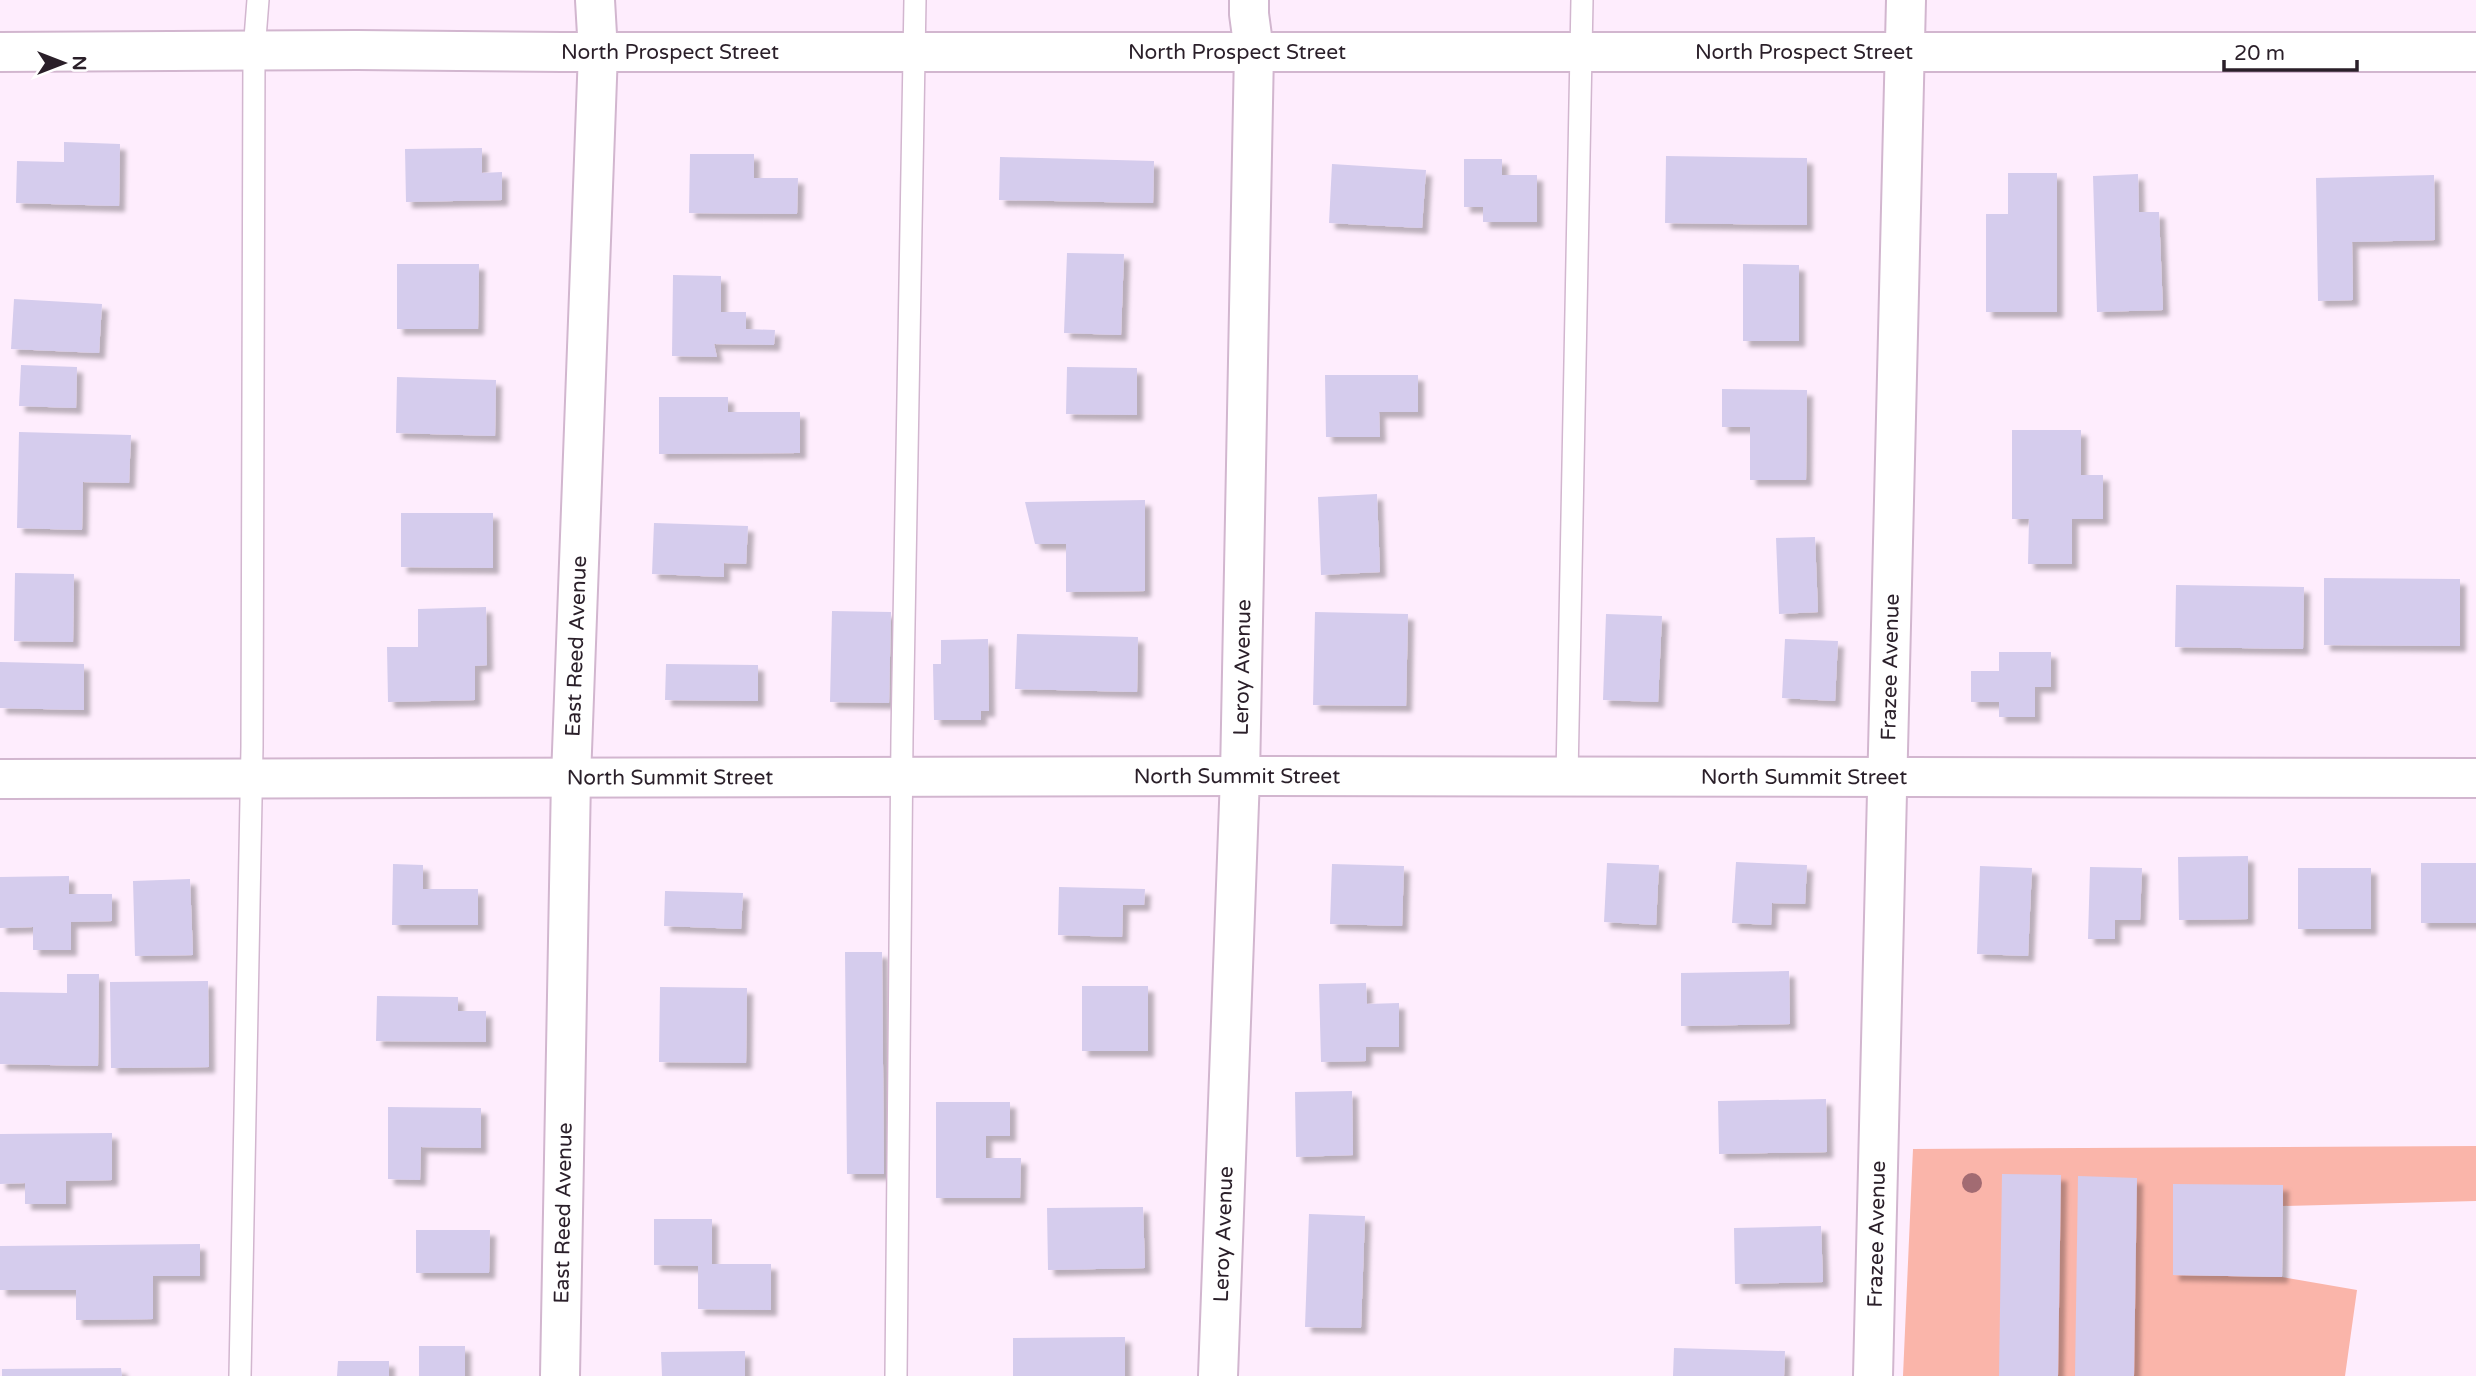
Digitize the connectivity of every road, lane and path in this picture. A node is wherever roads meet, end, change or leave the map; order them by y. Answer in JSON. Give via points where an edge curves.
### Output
{"nodes":[{"id":1,"x":258,"y":0,"type":"edge"},
{"id":2,"x":595,"y":0,"type":"edge"},
{"id":3,"x":915,"y":0,"type":"edge"},
{"id":4,"x":1249,"y":0,"type":"edge"},
{"id":5,"x":1582,"y":0,"type":"edge"},
{"id":6,"x":1906,"y":0,"type":"edge"},
{"id":7,"x":254,"y":51,"type":"junction"},
{"id":8,"x":1254,"y":51,"type":"junction"},
{"id":9,"x":0,"y":52,"type":"edge"},
{"id":10,"x":598,"y":52,"type":"junction"},
{"id":11,"x":916,"y":52,"type":"junction"},
{"id":12,"x":1580,"y":52,"type":"junction"},
{"id":13,"x":1905,"y":52,"type":"junction"},
{"id":14,"x":2476,"y":52,"type":"edge"},
{"id":15,"x":1240,"y":776,"type":"junction"},
{"id":16,"x":1567,"y":777,"type":"junction"},
{"id":17,"x":1887,"y":777,"type":"junction"},
{"id":18,"x":571,"y":778,"type":"junction"},
{"id":19,"x":902,"y":778,"type":"junction"},
{"id":20,"x":2476,"y":778,"type":"edge"},
{"id":21,"x":0,"y":779,"type":"edge"},
{"id":22,"x":251,"y":779,"type":"junction"},
{"id":23,"x":240,"y":1376,"type":"edge"},
{"id":24,"x":560,"y":1376,"type":"edge"},
{"id":25,"x":896,"y":1376,"type":"edge"},
{"id":26,"x":1218,"y":1376,"type":"edge"},
{"id":27,"x":1874,"y":1376,"type":"edge"}],
"edges":[{"from":1,"to":7,"type":"lane"},
{"from":2,"to":10,"type":"street","name":"East Reed Avenue"},
{"from":3,"to":11,"type":"lane"},
{"from":4,"to":8,"type":"street","name":"Leroy Avenue"},
{"from":5,"to":12,"type":"lane"},
{"from":6,"to":13,"type":"street","name":"Frazee Avenue"},
{"from":7,"to":9,"type":"street","name":"North Prospect Street"},
{"from":7,"to":10,"type":"street","name":"North Prospect Street"},
{"from":7,"to":22,"type":"lane"},
{"from":8,"to":11,"type":"street","name":"North Prospect Street"},
{"from":8,"to":12,"type":"street","name":"North Prospect Street"},
{"from":8,"to":15,"type":"street","name":"Leroy Avenue"},
{"from":10,"to":11,"type":"street","name":"North Prospect Street"},
{"from":10,"to":18,"type":"street","name":"East Reed Avenue"},
{"from":11,"to":19,"type":"lane"},
{"from":12,"to":13,"type":"street","name":"North Prospect Street"},
{"from":12,"to":16,"type":"lane"},
{"from":13,"to":14,"type":"street","name":"North Prospect Street"},
{"from":13,"to":17,"type":"street","name":"Frazee Avenue"},
{"from":15,"to":16,"type":"street","name":"North Summit Street"},
{"from":15,"to":19,"type":"street","name":"North Summit Street"},
{"from":15,"to":26,"type":"street","name":"Leroy Avenue"},
{"from":16,"to":17,"type":"street","name":"North Summit Street"},
{"from":17,"to":20,"type":"street","name":"North Summit Street"},
{"from":17,"to":27,"type":"street","name":"Frazee Avenue"},
{"from":18,"to":19,"type":"street","name":"North Summit Street"},
{"from":18,"to":22,"type":"street","name":"North Summit Street"},
{"from":18,"to":24,"type":"street","name":"East Reed Avenue"},
{"from":19,"to":25,"type":"lane"},
{"from":21,"to":22,"type":"street","name":"North Summit Street"},
{"from":22,"to":23,"type":"lane"}]}
